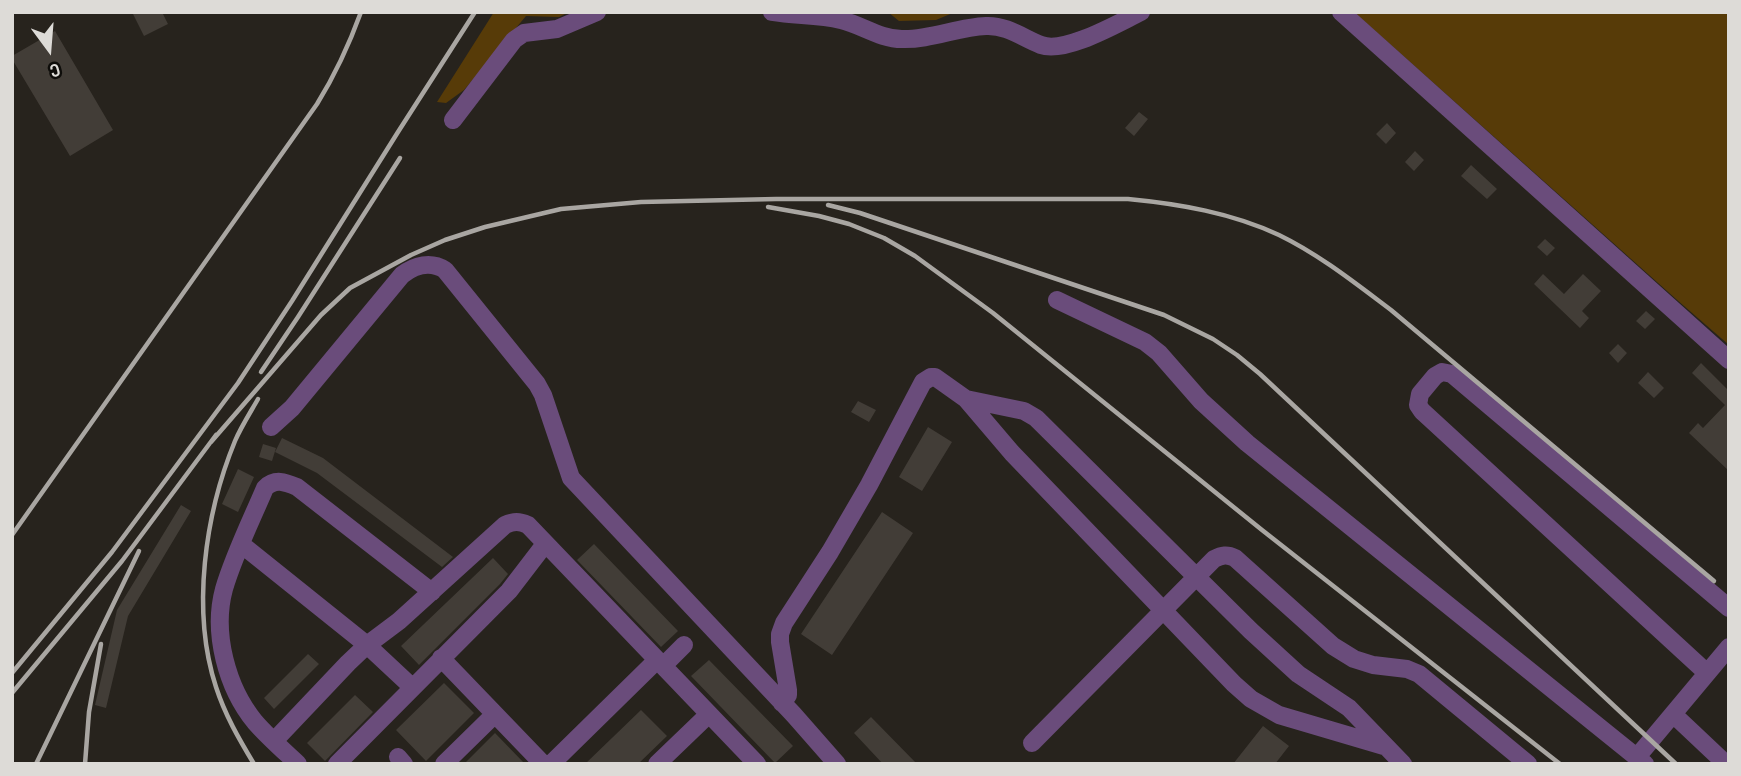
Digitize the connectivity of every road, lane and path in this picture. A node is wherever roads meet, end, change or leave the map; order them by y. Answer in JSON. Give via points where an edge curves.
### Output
{"nodes":[{"id":1,"x":597,"y":12,"type":"edge"},
{"id":2,"x":772,"y":12,"type":"edge"},
{"id":3,"x":1141,"y":12,"type":"edge"},
{"id":4,"x":1341,"y":12,"type":"edge"},
{"id":5,"x":453,"y":120,"type":"dead end"},
{"id":6,"x":1057,"y":300,"type":"dead end"},
{"id":7,"x":1729,"y":360,"type":"edge"},
{"id":8,"x":966,"y":399,"type":"junction"},
{"id":9,"x":271,"y":426,"type":"dead end"},
{"id":10,"x":241,"y":544,"type":"junction"},
{"id":11,"x":545,"y":544,"type":"junction"},
{"id":12,"x":1196,"y":576,"type":"junction"},
{"id":13,"x":432,"y":592,"type":"junction"},
{"id":14,"x":1729,"y":608,"type":"edge"},
{"id":15,"x":1163,"y":610,"type":"junction"},
{"id":16,"x":367,"y":645,"type":"junction"},
{"id":17,"x":684,"y":645,"type":"dead end"},
{"id":18,"x":1729,"y":647,"type":"edge"},
{"id":19,"x":441,"y":658,"type":"junction"},
{"id":20,"x":660,"y":663,"type":"junction"},
{"id":21,"x":1707,"y":673,"type":"junction"},
{"id":22,"x":412,"y":687,"type":"junction"},
{"id":23,"x":782,"y":703,"type":"junction"},
{"id":24,"x":495,"y":714,"type":"junction"},
{"id":25,"x":709,"y":714,"type":"junction"},
{"id":26,"x":1673,"y":714,"type":"junction"},
{"id":27,"x":274,"y":741,"type":"junction"},
{"id":28,"x":1032,"y":743,"type":"dead end"},
{"id":29,"x":1387,"y":747,"type":"junction"},
{"id":30,"x":1641,"y":761,"type":"edge"},
{"id":31,"x":339,"y":763,"type":"edge"},
{"id":32,"x":298,"y":764,"type":"edge"},
{"id":33,"x":444,"y":764,"type":"edge"},
{"id":34,"x":543,"y":764,"type":"edge"},
{"id":35,"x":551,"y":764,"type":"edge"},
{"id":36,"x":657,"y":764,"type":"edge"},
{"id":37,"x":757,"y":764,"type":"edge"},
{"id":38,"x":837,"y":764,"type":"edge"},
{"id":39,"x":1404,"y":764,"type":"edge"},
{"id":40,"x":1528,"y":764,"type":"edge"},
{"id":41,"x":1726,"y":764,"type":"edge"}],
"edges":[{"from":1,"to":5,"type":"street","via":[[557,30],[524,33],[514,40]]},
{"from":2,"to":3,"type":"street","via":[[828,17],[883,37],[912,40],[987,26],[1005,28],[1044,46],[1060,47]]},
{"from":4,"to":7,"type":"street"},
{"from":6,"to":30,"type":"street","via":[[1159,353],[1201,401],[1247,443]]},
{"from":8,"to":12,"type":"street","via":[[1024,411],[1036,418]]},
{"from":8,"to":15,"type":"street"},
{"from":8,"to":23,"type":"street","via":[[935,377],[923,382],[869,485],[784,624],[780,642],[788,695]]},
{"from":9,"to":23,"type":"street","via":[[292,408],[402,275],[431,265],[445,270],[537,384],[571,478]]},
{"from":10,"to":13,"type":"street","via":[[264,488],[285,482]]},
{"from":10,"to":16,"type":"street"},
{"from":10,"to":27,"type":"street","via":[[224,590],[222,643],[237,695]]},
{"from":11,"to":13,"type":"street","via":[[528,525],[505,525]]},
{"from":11,"to":19,"type":"street","via":[[509,591]]},
{"from":11,"to":20,"type":"street"},
{"from":12,"to":15,"type":"street"},
{"from":12,"to":29,"type":"street","via":[[1298,674],[1349,708]]},
{"from":12,"to":40,"type":"street","via":[[1221,555],[1235,558],[1333,646],[1354,659],[1419,674]]},
{"from":13,"to":16,"type":"street"},
{"from":14,"to":21,"type":"street","via":[[1452,374],[1435,376],[1420,394],[1422,411]]},
{"from":15,"to":28,"type":"street"},
{"from":15,"to":29,"type":"street","via":[[1234,684],[1265,708]]},
{"from":16,"to":22,"type":"street"},
{"from":16,"to":27,"type":"street"},
{"from":17,"to":20,"type":"street"},
{"from":18,"to":21,"type":"street"},
{"from":19,"to":22,"type":"street"},
{"from":19,"to":24,"type":"street"},
{"from":20,"to":25,"type":"street"},
{"from":20,"to":35,"type":"street"},
{"from":21,"to":26,"type":"street"},
{"from":22,"to":31,"type":"street"},
{"from":23,"to":38,"type":"street"},
{"from":24,"to":33,"type":"street"},
{"from":24,"to":34,"type":"street"},
{"from":25,"to":36,"type":"street"},
{"from":25,"to":37,"type":"street"},
{"from":26,"to":30,"type":"street"},
{"from":26,"to":41,"type":"street"},
{"from":27,"to":32,"type":"street"},
{"from":29,"to":39,"type":"street"}]}
